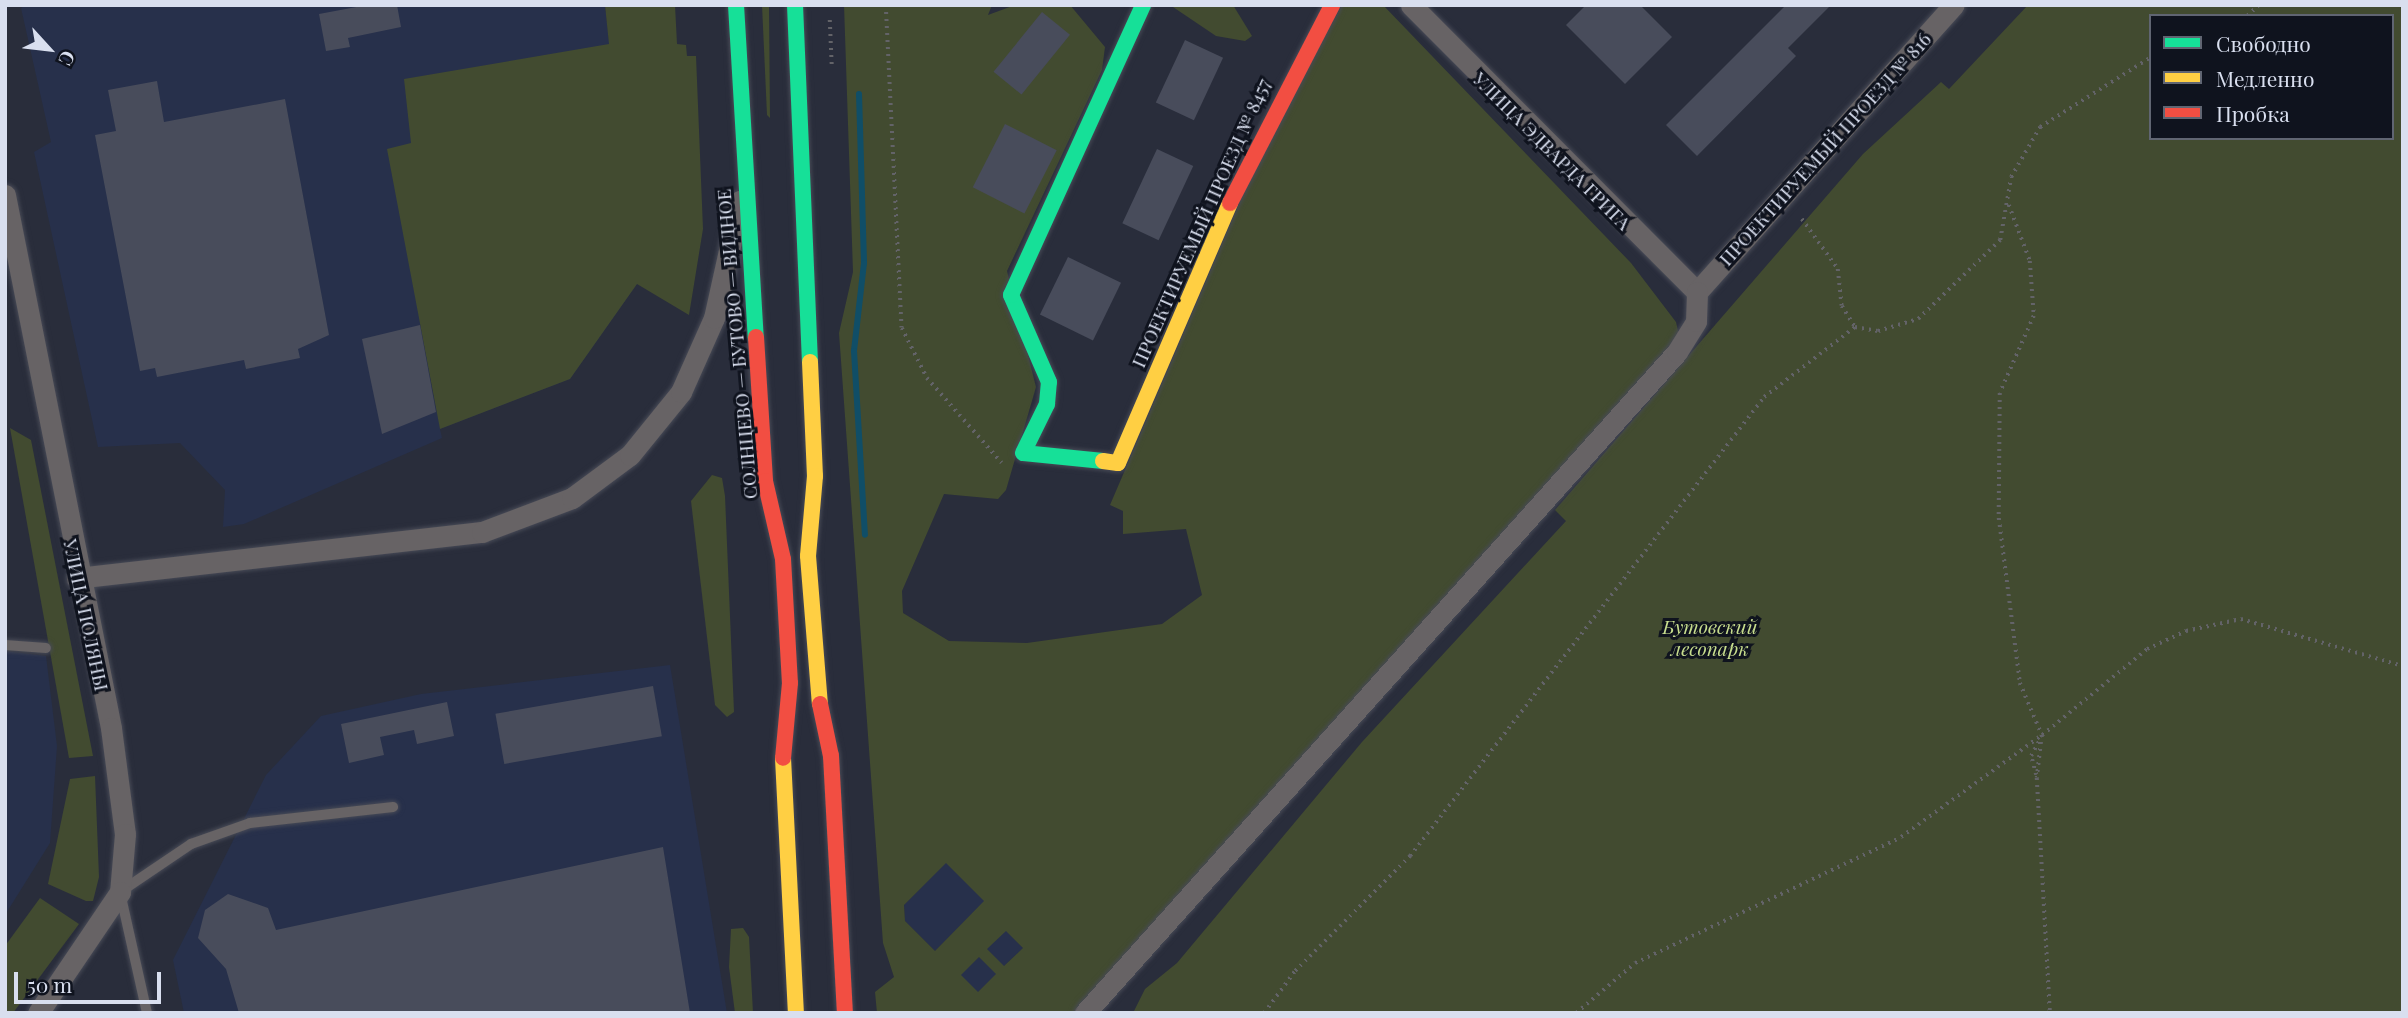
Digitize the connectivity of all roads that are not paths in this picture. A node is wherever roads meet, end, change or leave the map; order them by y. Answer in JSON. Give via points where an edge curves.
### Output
{"nodes":[{"id":1,"x":736,"y":5,"type":"edge"},
{"id":2,"x":795,"y":5,"type":"edge"},
{"id":3,"x":1143,"y":5,"type":"edge"},
{"id":4,"x":1332,"y":5,"type":"edge"},
{"id":5,"x":1411,"y":5,"type":"edge"},
{"id":6,"x":1954,"y":5,"type":"edge"},
{"id":7,"x":745,"y":172,"type":"junction"},
{"id":8,"x":5,"y":195,"type":"edge"},
{"id":9,"x":1697,"y":292,"type":"junction"},
{"id":10,"x":77,"y":578,"type":"junction"},
{"id":11,"x":5,"y":645,"type":"edge"},
{"id":12,"x":46,"y":648,"type":"dead end"},
{"id":13,"x":393,"y":807,"type":"dead end"},
{"id":14,"x":120,"y":892,"type":"junction"},
{"id":15,"x":38,"y":1013,"type":"edge"},
{"id":16,"x":148,"y":1013,"type":"edge"},
{"id":17,"x":796,"y":1013,"type":"edge"},
{"id":18,"x":845,"y":1013,"type":"edge"},
{"id":19,"x":1085,"y":1013,"type":"edge"}],
"edges":[{"from":1,"to":7,"type":"main road","name":"СОЛНЦЕВО — БУТОВО — ВИДНОЕ"},
{"from":2,"to":18,"type":"main road","via":[[816,476],[808,556],[815,680],[831,756]]},
{"from":3,"to":4,"type":"main road","name":"ПРОЕКТИРУЕМЫЙ ПРОЕЗД № 8457","via":[[1012,295],[1049,382],[1047,404],[1023,453],[1118,463],[1248,163]]},
{"from":5,"to":9,"type":"street","name":"УЛИЦА ЭДВАРДА ГРИГА"},
{"from":6,"to":9,"type":"street","name":"ПРОЕКТИРУЕМЫЙ ПРОЕЗД № 816"},
{"from":7,"to":10,"type":"street","via":[[721,290],[696,364],[645,439],[572,498],[482,532]]},
{"from":7,"to":17,"type":"main road","name":"СОЛНЦЕВО — БУТОВО — ВИДНОЕ","via":[[765,481],[785,586],[790,682],[783,760]]},
{"from":8,"to":10,"type":"street","name":"УЛИЦА ПОЛЯНЫ"},
{"from":9,"to":19,"type":"street","via":[[1689,337]]},
{"from":10,"to":14,"type":"street","name":"УЛИЦА ПОЛЯНЫ","via":[[121,789]]},
{"from":11,"to":12,"type":"lane"},
{"from":13,"to":14,"type":"lane","via":[[250,823],[191,844]]},
{"from":14,"to":15,"type":"street"},
{"from":14,"to":16,"type":"lane"}]}
